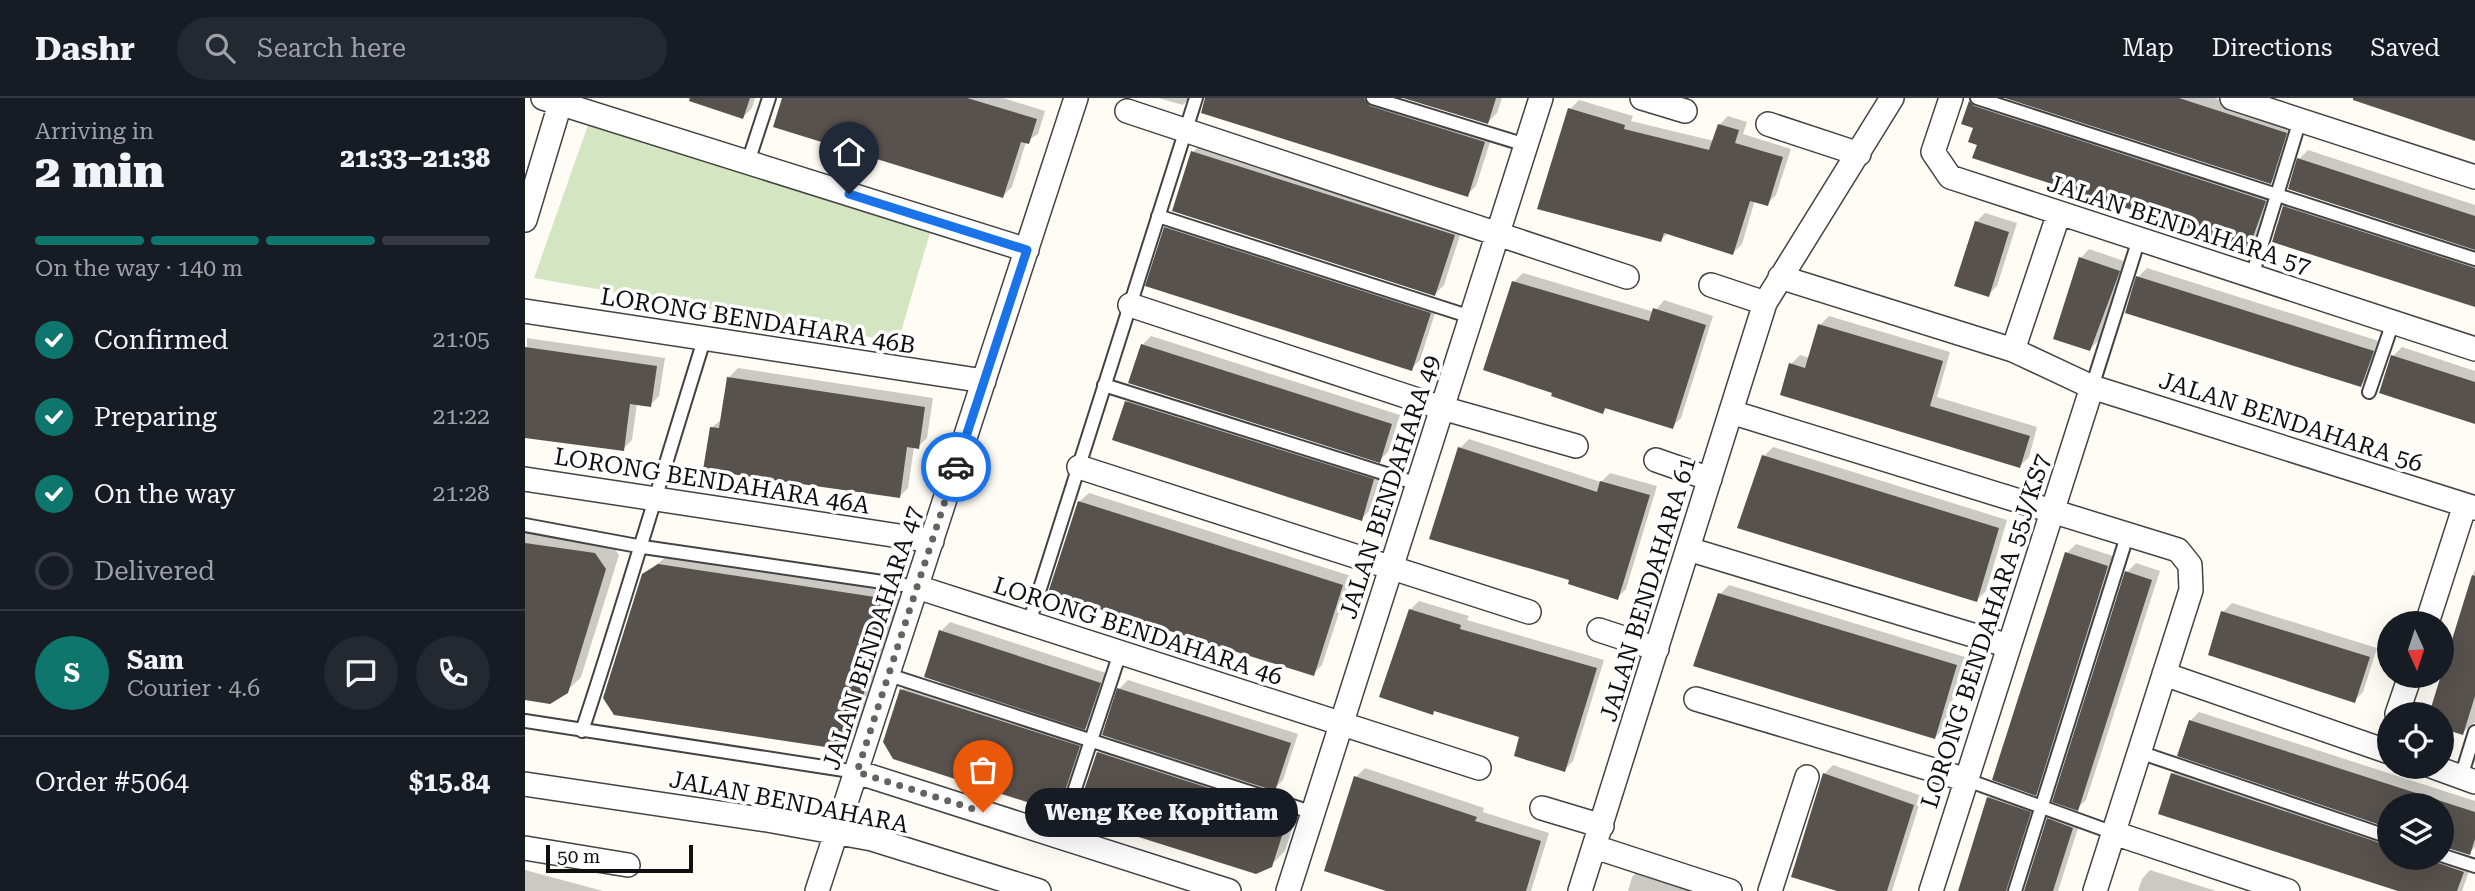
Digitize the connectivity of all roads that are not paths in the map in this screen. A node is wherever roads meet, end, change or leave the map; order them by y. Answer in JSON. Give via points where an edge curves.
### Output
{"nodes":[{"id":1,"x":769,"y":98,"type":"edge"},
{"id":2,"x":1195,"y":98,"type":"edge"},
{"id":3,"x":1373,"y":98,"type":"edge"},
{"id":4,"x":1541,"y":98,"type":"edge"},
{"id":5,"x":1642,"y":98,"type":"edge"},
{"id":6,"x":1892,"y":98,"type":"edge"},
{"id":7,"x":1951,"y":98,"type":"edge"},
{"id":8,"x":1977,"y":98,"type":"edge"},
{"id":9,"x":2232,"y":98,"type":"edge"},
{"id":10,"x":1070,"y":100,"type":"edge"},
{"id":11,"x":551,"y":101,"type":"edge"},
{"id":12,"x":1127,"y":111,"type":"dead end"},
{"id":13,"x":1685,"y":111,"type":"dead end"},
{"id":14,"x":2300,"y":120,"type":"junction"},
{"id":15,"x":1768,"y":124,"type":"dead end"},
{"id":16,"x":1185,"y":130,"type":"junction"},
{"id":17,"x":1526,"y":145,"type":"junction"},
{"id":18,"x":1859,"y":154,"type":"junction"},
{"id":19,"x":748,"y":162,"type":"junction"},
{"id":20,"x":2475,"y":177,"type":"edge"},
{"id":21,"x":2277,"y":195,"type":"junction"},
{"id":22,"x":2059,"y":213,"type":"junction"},
{"id":23,"x":1158,"y":216,"type":"junction"},
{"id":24,"x":525,"y":220,"type":"edge"},
{"id":25,"x":1498,"y":234,"type":"junction"},
{"id":26,"x":2139,"y":239,"type":"junction"},
{"id":27,"x":1027,"y":250,"type":"junction"},
{"id":28,"x":2475,"y":259,"type":"edge"},
{"id":29,"x":2252,"y":276,"type":"junction"},
{"id":30,"x":1627,"y":277,"type":"dead end"},
{"id":31,"x":1780,"y":277,"type":"junction"},
{"id":32,"x":1711,"y":285,"type":"dead end"},
{"id":33,"x":1765,"y":303,"type":"junction"},
{"id":34,"x":1130,"y":305,"type":"junction"},
{"id":35,"x":525,"y":311,"type":"edge"},
{"id":36,"x":1471,"y":317,"type":"junction"},
{"id":37,"x":2393,"y":322,"type":"junction"},
{"id":38,"x":704,"y":340,"type":"junction"},
{"id":39,"x":2475,"y":349,"type":"edge"},
{"id":40,"x":2013,"y":350,"type":"junction"},
{"id":41,"x":984,"y":381,"type":"junction"},
{"id":42,"x":1104,"y":385,"type":"junction"},
{"id":43,"x":2092,"y":387,"type":"junction"},
{"id":44,"x":2369,"y":392,"type":"dead end"},
{"id":45,"x":1442,"y":408,"type":"junction"},
{"id":46,"x":1731,"y":412,"type":"junction"},
{"id":47,"x":1576,"y":446,"type":"dead end"},
{"id":48,"x":1656,"y":460,"type":"dead end"},
{"id":49,"x":1079,"y":467,"type":"junction"},
{"id":50,"x":525,"y":479,"type":"edge"},
{"id":51,"x":1710,"y":479,"type":"junction"},
{"id":52,"x":1418,"y":484,"type":"junction"},
{"id":53,"x":654,"y":500,"type":"junction"},
{"id":54,"x":2470,"y":507,"type":"edge"},
{"id":55,"x":2052,"y":513,"type":"junction"},
{"id":56,"x":525,"y":525,"type":"edge"},
{"id":57,"x":2128,"y":533,"type":"junction"},
{"id":58,"x":932,"y":541,"type":"junction"},
{"id":59,"x":643,"y":547,"type":"junction"},
{"id":60,"x":1688,"y":549,"type":"junction"},
{"id":61,"x":1392,"y":566,"type":"junction"},
{"id":62,"x":917,"y":587,"type":"junction"},
{"id":63,"x":1528,"y":611,"type":"dead end"},
{"id":64,"x":2431,"y":611,"type":"edge"},
{"id":65,"x":1029,"y":623,"type":"junction"},
{"id":66,"x":1599,"y":630,"type":"dead end"},
{"id":67,"x":2009,"y":646,"type":"junction"},
{"id":68,"x":1657,"y":649,"type":"junction"},
{"id":69,"x":1121,"y":653,"type":"junction"},
{"id":70,"x":2164,"y":674,"type":"junction"},
{"id":71,"x":889,"y":675,"type":"junction"},
{"id":72,"x":1696,"y":699,"type":"dead end"},
{"id":73,"x":525,"y":721,"type":"edge"},
{"id":74,"x":1342,"y":725,"type":"junction"},
{"id":75,"x":582,"y":731,"type":"junction"},
{"id":76,"x":2475,"y":732,"type":"edge"},
{"id":77,"x":1091,"y":742,"type":"junction"},
{"id":78,"x":2377,"y":743,"type":"edge"},
{"id":79,"x":2139,"y":752,"type":"junction"},
{"id":80,"x":1479,"y":768,"type":"dead end"},
{"id":81,"x":857,"y":772,"type":"junction"},
{"id":82,"x":1807,"y":777,"type":"dead end"},
{"id":83,"x":2468,"y":779,"type":"edge"},
{"id":84,"x":1966,"y":780,"type":"junction"},
{"id":85,"x":525,"y":784,"type":"edge"},
{"id":86,"x":1542,"y":807,"type":"dead end"},
{"id":87,"x":2042,"y":807,"type":"junction"},
{"id":88,"x":1314,"y":813,"type":"junction"},
{"id":89,"x":2114,"y":832,"type":"junction"},
{"id":90,"x":2377,"y":833,"type":"edge"},
{"id":91,"x":837,"y":834,"type":"junction"},
{"id":92,"x":1598,"y":836,"type":"junction"},
{"id":93,"x":1059,"y":837,"type":"junction"},
{"id":94,"x":525,"y":848,"type":"edge"},
{"id":95,"x":2454,"y":859,"type":"edge"},
{"id":96,"x":628,"y":864,"type":"dead end"},
{"id":97,"x":2475,"y":866,"type":"edge"},
{"id":98,"x":823,"y":890,"type":"edge"},
{"id":99,"x":1039,"y":891,"type":"edge"},
{"id":100,"x":1229,"y":891,"type":"edge"},
{"id":101,"x":1288,"y":891,"type":"edge"},
{"id":102,"x":1580,"y":891,"type":"edge"},
{"id":103,"x":1730,"y":891,"type":"edge"},
{"id":104,"x":1770,"y":891,"type":"edge"},
{"id":105,"x":1931,"y":891,"type":"edge"},
{"id":106,"x":2015,"y":891,"type":"edge"},
{"id":107,"x":2095,"y":891,"type":"edge"},
{"id":108,"x":2288,"y":891,"type":"edge"}],
"edges":[{"from":1,"to":19,"type":"lane"},
{"from":2,"to":16,"type":"lane"},
{"from":3,"to":17,"type":"lane"},
{"from":4,"to":17,"type":"street","name":"JALAN BENDAHARA 49"},
{"from":5,"to":13,"type":"street"},
{"from":6,"to":18,"type":"street","name":"JALAN BENDAHARA 61"},
{"from":7,"to":22,"type":"street","name":"JALAN BENDAHARA 57","via":[[1933,152],[1950,177]]},
{"from":8,"to":21,"type":"lane"},
{"from":9,"to":14,"type":"street"},
{"from":10,"to":27,"type":"street","name":"JALAN BENDAHARA 47"},
{"from":11,"to":19,"type":"street"},
{"from":11,"to":24,"type":"street"},
{"from":12,"to":16,"type":"street"},
{"from":14,"to":20,"type":"street"},
{"from":14,"to":21,"type":"lane"},
{"from":15,"to":18,"type":"street"},
{"from":16,"to":23,"type":"lane"},
{"from":16,"to":25,"type":"street"},
{"from":17,"to":25,"type":"street","name":"JALAN BENDAHARA 49"},
{"from":18,"to":31,"type":"street","name":"JALAN BENDAHARA 61"},
{"from":19,"to":27,"type":"street"},
{"from":21,"to":28,"type":"lane"},
{"from":21,"to":29,"type":"lane"},
{"from":22,"to":26,"type":"street","name":"JALAN BENDAHARA 57"},
{"from":22,"to":40,"type":"street"},
{"from":23,"to":34,"type":"lane"},
{"from":23,"to":36,"type":"lane"},
{"from":25,"to":30,"type":"street"},
{"from":25,"to":36,"type":"street","name":"JALAN BENDAHARA 49"},
{"from":26,"to":29,"type":"street","name":"JALAN BENDAHARA 57"},
{"from":26,"to":43,"type":"lane"},
{"from":27,"to":41,"type":"street","name":"JALAN BENDAHARA 47"},
{"from":29,"to":37,"type":"street","name":"JALAN BENDAHARA 57"},
{"from":31,"to":33,"type":"street","name":"JALAN BENDAHARA 61"},
{"from":31,"to":40,"type":"street","name":"JALAN BENDAHARA 56"},
{"from":32,"to":33,"type":"street"},
{"from":33,"to":46,"type":"street","name":"JALAN BENDAHARA 61"},
{"from":34,"to":42,"type":"lane"},
{"from":34,"to":45,"type":"street"},
{"from":35,"to":38,"type":"street","name":"LORONG BENDAHARA 46B"},
{"from":36,"to":45,"type":"street","name":"JALAN BENDAHARA 49"},
{"from":37,"to":39,"type":"street","name":"JALAN BENDAHARA 57"},
{"from":37,"to":44,"type":"lane"},
{"from":38,"to":41,"type":"street","name":"LORONG BENDAHARA 46B"},
{"from":38,"to":53,"type":"lane"},
{"from":40,"to":43,"type":"street","name":"JALAN BENDAHARA 56"},
{"from":41,"to":58,"type":"street","name":"JALAN BENDAHARA 47"},
{"from":42,"to":49,"type":"lane"},
{"from":42,"to":52,"type":"lane"},
{"from":43,"to":54,"type":"street","name":"JALAN BENDAHARA 56"},
{"from":43,"to":55,"type":"street","name":"LORONG BENDAHARA 55J/KS7"},
{"from":45,"to":47,"type":"street"},
{"from":45,"to":52,"type":"street","name":"JALAN BENDAHARA 49"},
{"from":46,"to":51,"type":"street","name":"JALAN BENDAHARA 61"},
{"from":46,"to":55,"type":"street"},
{"from":48,"to":51,"type":"street"},
{"from":49,"to":61,"type":"street"},
{"from":49,"to":65,"type":"lane"},
{"from":50,"to":53,"type":"street","name":"LORONG BENDAHARA 46A"},
{"from":51,"to":60,"type":"street","name":"JALAN BENDAHARA 61"},
{"from":52,"to":61,"type":"street","name":"JALAN BENDAHARA 49"},
{"from":53,"to":58,"type":"street","name":"LORONG BENDAHARA 46A"},
{"from":53,"to":59,"type":"lane"},
{"from":54,"to":64,"type":"street"},
{"from":55,"to":57,"type":"street"},
{"from":55,"to":67,"type":"street","name":"LORONG BENDAHARA 55J/KS7"},
{"from":56,"to":59,"type":"lane"},
{"from":57,"to":70,"type":"street","via":[[2178,550],[2190,565],[2191,590]]},
{"from":57,"to":87,"type":"lane"},
{"from":58,"to":62,"type":"street","name":"JALAN BENDAHARA 47"},
{"from":59,"to":62,"type":"lane"},
{"from":59,"to":75,"type":"lane"},
{"from":60,"to":67,"type":"street"},
{"from":60,"to":68,"type":"street","name":"JALAN BENDAHARA 61"},
{"from":61,"to":63,"type":"street"},
{"from":61,"to":74,"type":"street","name":"JALAN BENDAHARA 49"},
{"from":62,"to":65,"type":"street","name":"LORONG BENDAHARA 46"},
{"from":62,"to":71,"type":"street","name":"JALAN BENDAHARA 47"},
{"from":65,"to":69,"type":"street","name":"LORONG BENDAHARA 46"},
{"from":66,"to":68,"type":"street"},
{"from":67,"to":84,"type":"street","name":"LORONG BENDAHARA 55J/KS7"},
{"from":68,"to":92,"type":"street","name":"JALAN BENDAHARA 61"},
{"from":69,"to":74,"type":"street","name":"LORONG BENDAHARA 46"},
{"from":69,"to":77,"type":"lane"},
{"from":70,"to":78,"type":"street"},
{"from":70,"to":79,"type":"street"},
{"from":71,"to":77,"type":"lane"},
{"from":71,"to":81,"type":"street","name":"JALAN BENDAHARA 47"},
{"from":72,"to":84,"type":"street"},
{"from":73,"to":75,"type":"lane"},
{"from":74,"to":80,"type":"street","name":"LORONG BENDAHARA 46"},
{"from":74,"to":88,"type":"street","name":"JALAN BENDAHARA 49"},
{"from":75,"to":81,"type":"lane"},
{"from":76,"to":83,"type":"lane"},
{"from":77,"to":88,"type":"lane"},
{"from":77,"to":93,"type":"lane"},
{"from":79,"to":89,"type":"street"},
{"from":79,"to":90,"type":"lane"},
{"from":81,"to":91,"type":"street","name":"JALAN BENDAHARA 47"},
{"from":81,"to":93,"type":"street"},
{"from":82,"to":104,"type":"street"},
{"from":84,"to":87,"type":"lane"},
{"from":84,"to":105,"type":"street","name":"LORONG BENDAHARA 55J/KS7"},
{"from":85,"to":91,"type":"street","name":"JALAN BENDAHARA"},
{"from":86,"to":92,"type":"street"},
{"from":87,"to":89,"type":"lane"},
{"from":87,"to":106,"type":"lane"},
{"from":88,"to":101,"type":"street","name":"JALAN BENDAHARA 49"},
{"from":89,"to":107,"type":"street"},
{"from":89,"to":108,"type":"street"},
{"from":91,"to":98,"type":"street","name":"JALAN BENDAHARA 47"},
{"from":91,"to":99,"type":"street","name":"JALAN BENDAHARA","via":[[872,839]]},
{"from":92,"to":102,"type":"street","name":"JALAN BENDAHARA 61"},
{"from":92,"to":103,"type":"street"},
{"from":93,"to":100,"type":"street"},
{"from":94,"to":96,"type":"street"},
{"from":95,"to":97,"type":"lane"}]}
